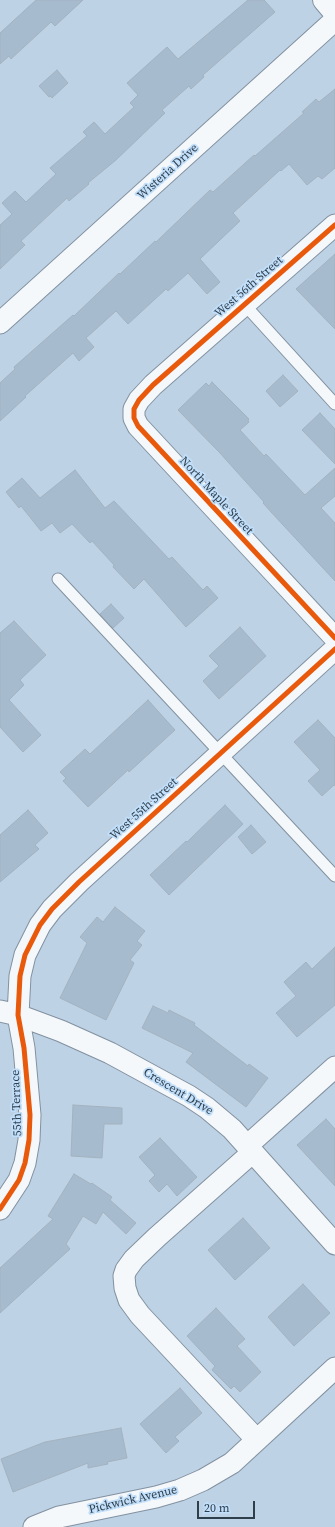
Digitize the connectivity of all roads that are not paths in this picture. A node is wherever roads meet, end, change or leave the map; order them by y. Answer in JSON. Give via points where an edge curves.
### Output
{"nodes":[{"id":1,"x":324,"y":0,"type":"edge"},
{"id":2,"x":335,"y":13,"type":"edge"},
{"id":3,"x":335,"y":20,"type":"edge"},
{"id":4,"x":335,"y":225,"type":"edge"},
{"id":5,"x":244,"y":304,"type":"junction"},
{"id":6,"x":0,"y":323,"type":"edge"},
{"id":7,"x":176,"y":364,"type":"joint"},
{"id":8,"x":335,"y":404,"type":"edge"},
{"id":9,"x":58,"y":579,"type":"dead end"},
{"id":10,"x":335,"y":638,"type":"edge"},
{"id":11,"x":335,"y":649,"type":"edge"},
{"id":12,"x":221,"y":753,"type":"junction"},
{"id":13,"x":335,"y":876,"type":"edge"},
{"id":14,"x":9,"y":1013,"type":"edge"},
{"id":15,"x":335,"y":1067,"type":"edge"},
{"id":16,"x":250,"y":1149,"type":"junction"},
{"id":17,"x":0,"y":1208,"type":"edge"},
{"id":18,"x":335,"y":1244,"type":"edge"},
{"id":19,"x":335,"y":1368,"type":"edge"},
{"id":20,"x":257,"y":1440,"type":"junction"},
{"id":21,"x":34,"y":1527,"type":"edge"}],
"edges":[{"from":1,"to":2,"type":"main road"},
{"from":3,"to":6,"type":"street","name":"Wisteria Drive"},
{"from":4,"to":5,"type":"street","name":"West 56th Street"},
{"from":5,"to":7,"type":"street","name":"West 56th Street"},
{"from":5,"to":8,"type":"lane"},
{"from":7,"to":10,"type":"street","name":"North Maple Street","via":[[152,384],[139,400],[134,410],[138,426]]},
{"from":9,"to":12,"type":"lane"},
{"from":11,"to":12,"type":"street","name":"West 55th Street"},
{"from":12,"to":13,"type":"lane"},
{"from":12,"to":14,"type":"street","name":"West 55th Street","via":[[52,909],[40,925],[25,956]]},
{"from":14,"to":16,"type":"street","name":"Crescent Drive","via":[[61,1031],[110,1053],[189,1096],[227,1124]]},
{"from":14,"to":17,"type":"street","name":"55th Terrace","via":[[24,1048],[29,1140],[19,1180]]},
{"from":15,"to":16,"type":"street"},
{"from":16,"to":18,"type":"street","name":"Crescent Drive"},
{"from":16,"to":20,"type":"street","via":[[134,1259],[124,1276],[129,1300],[140,1315]]},
{"from":19,"to":20,"type":"street","name":"Pickwick Avenue"},
{"from":20,"to":21,"type":"street","name":"Pickwick Avenue","via":[[215,1474],[180,1490],[59,1517]]}]}
